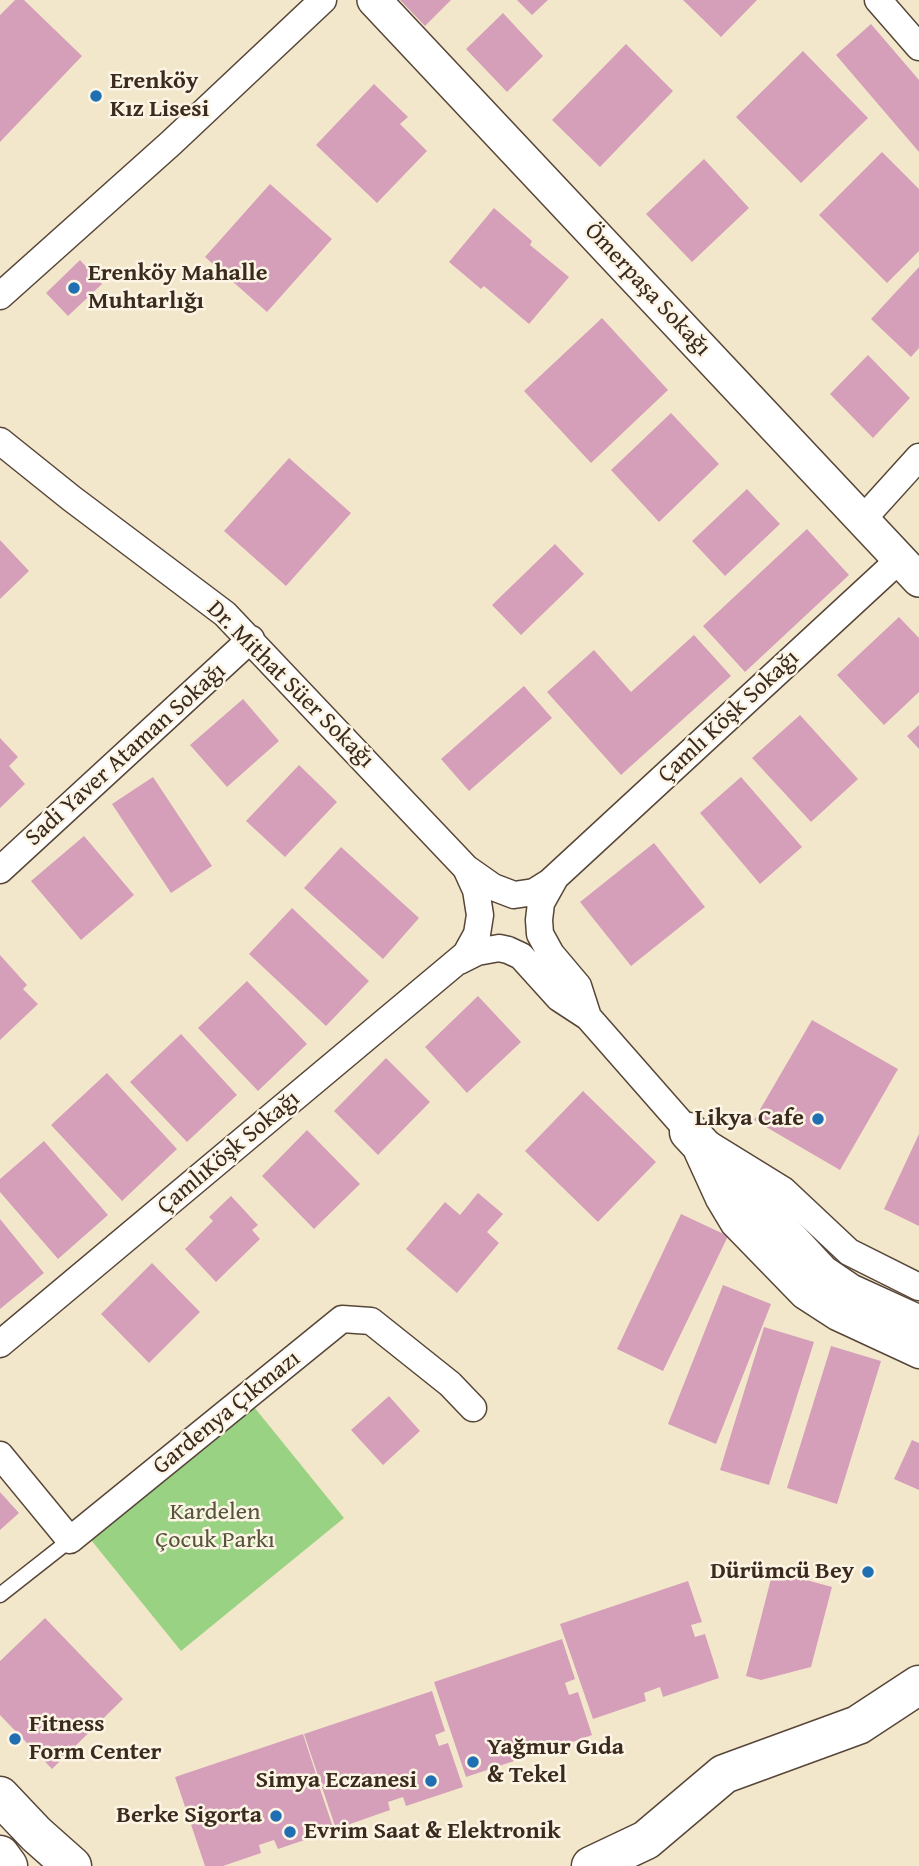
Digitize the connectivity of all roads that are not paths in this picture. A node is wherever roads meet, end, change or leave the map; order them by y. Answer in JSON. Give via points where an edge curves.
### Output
{"nodes":[{"id":1,"x":324,"y":0,"type":"edge"},
{"id":2,"x":374,"y":0,"type":"edge"},
{"id":3,"x":878,"y":0,"type":"edge"},
{"id":4,"x":919,"y":47,"type":"edge"},
{"id":5,"x":0,"y":296,"type":"edge"},
{"id":6,"x":0,"y":441,"type":"edge"},
{"id":7,"x":919,"y":457,"type":"edge"},
{"id":8,"x":862,"y":520,"type":"junction"},
{"id":9,"x":909,"y":570,"type":"edge"},
{"id":10,"x":251,"y":639,"type":"junction"},
{"id":11,"x":466,"y":867,"type":"junction"},
{"id":12,"x":0,"y":870,"type":"edge"},
{"id":13,"x":558,"y":874,"type":"junction"},
{"id":14,"x":459,"y":961,"type":"junction"},
{"id":15,"x":588,"y":1017,"type":"junction"},
{"id":16,"x":689,"y":1132,"type":"junction"},
{"id":17,"x":919,"y":1287,"type":"edge"},
{"id":18,"x":919,"y":1325,"type":"edge"},
{"id":19,"x":0,"y":1344,"type":"edge"},
{"id":20,"x":919,"y":1355,"type":"edge"},
{"id":21,"x":473,"y":1408,"type":"dead end"},
{"id":22,"x":0,"y":1455,"type":"edge"},
{"id":23,"x":70,"y":1541,"type":"junction"},
{"id":24,"x":0,"y":1595,"type":"edge"},
{"id":25,"x":919,"y":1685,"type":"edge"},
{"id":26,"x":0,"y":1797,"type":"edge"},
{"id":27,"x":0,"y":1855,"type":"edge"},
{"id":28,"x":8,"y":1866,"type":"edge"},
{"id":29,"x":72,"y":1866,"type":"edge"},
{"id":30,"x":591,"y":1866,"type":"edge"}],
"edges":[{"from":1,"to":5,"type":"street"},
{"from":2,"to":8,"type":"street","name":"Ömerpaşa Sokağı"},
{"from":3,"to":4,"type":"street"},
{"from":6,"to":10,"type":"street","name":"Dr. Mithat Süer Sokağı","via":[[204,597]]},
{"from":7,"to":8,"type":"street"},
{"from":8,"to":9,"type":"street","name":"Ömerpaşa Sokağı"},
{"from":9,"to":13,"type":"street","name":"Çamlı Köşk Sokağı"},
{"from":10,"to":11,"type":"street","name":"Dr. Mithat Süer Sokağı"},
{"from":10,"to":12,"type":"street","name":"Sadi Yaver Ataman Sokağı"},
{"from":11,"to":13,"type":"street","name":"Dr. Mithat Süer Sokağı","via":[[500,891],[520,895],[540,890]]},
{"from":11,"to":14,"type":"street","name":"Dr. Mithat Süer Sokağı","via":[[480,915],[475,940]]},
{"from":13,"to":15,"type":"street","via":[[541,903],[540,934],[578,986]]},
{"from":14,"to":15,"type":"street","via":[[492,949],[515,953],[559,998]]},
{"from":14,"to":19,"type":"street","name":"ÇamlıKöşk Sokağı"},
{"from":15,"to":16,"type":"street"},
{"from":16,"to":17,"type":"street","via":[[783,1189],[849,1252]]},
{"from":16,"to":18,"type":"main road","via":[[821,1274],[849,1293]]},
{"from":16,"to":20,"type":"street","via":[[728,1216],[797,1290],[837,1317]]},
{"from":21,"to":23,"type":"street","name":"Gardenya Çıkmazı","via":[[371,1321],[342,1319]]},
{"from":22,"to":23,"type":"street"},
{"from":23,"to":24,"type":"lane"},
{"from":25,"to":30,"type":"main road","via":[[858,1726],[724,1774],[646,1840]]},
{"from":26,"to":29,"type":"main road"},
{"from":27,"to":28,"type":"main road"}]}
